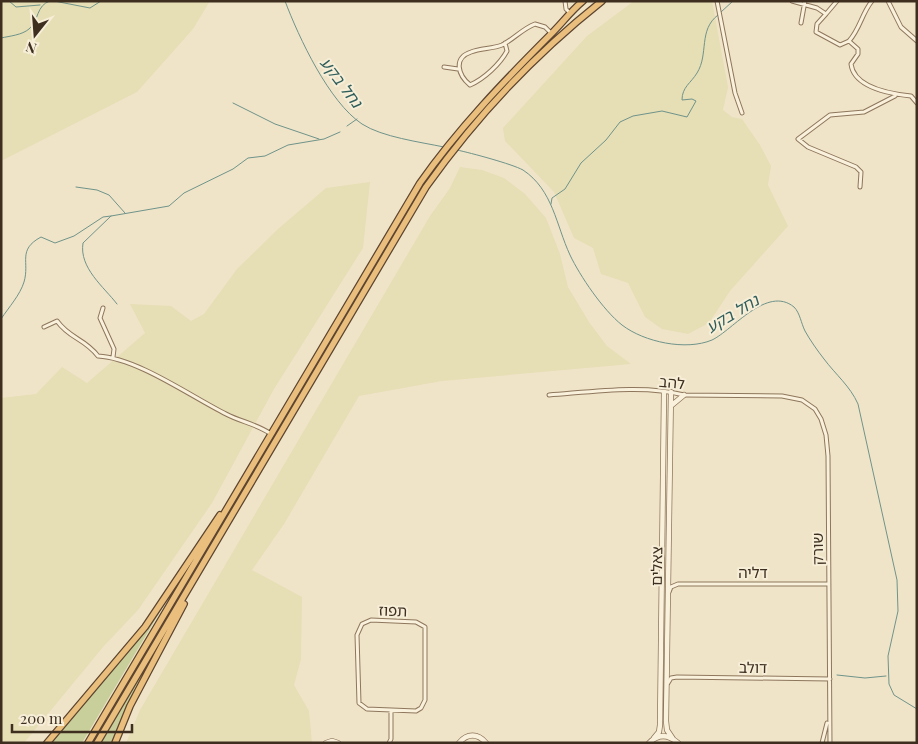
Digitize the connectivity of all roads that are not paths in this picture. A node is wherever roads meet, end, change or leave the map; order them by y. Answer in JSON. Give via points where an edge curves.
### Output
{"nodes":[{"id":1,"x":566,"y":1,"type":"edge"},
{"id":2,"x":583,"y":1,"type":"edge"},
{"id":3,"x":602,"y":1,"type":"edge"},
{"id":4,"x":718,"y":1,"type":"edge"},
{"id":5,"x":792,"y":1,"type":"edge"},
{"id":6,"x":837,"y":1,"type":"edge"},
{"id":7,"x":872,"y":1,"type":"edge"},
{"id":8,"x":888,"y":1,"type":"edge"},
{"id":9,"x":805,"y":3,"type":"edge"},
{"id":10,"x":569,"y":12,"type":"junction"},
{"id":11,"x":826,"y":14,"type":"junction"},
{"id":12,"x":801,"y":23,"type":"dead end"},
{"id":13,"x":552,"y":33,"type":"junction"},
{"id":14,"x":917,"y":40,"type":"edge"},
{"id":15,"x":849,"y":41,"type":"junction"},
{"id":16,"x":505,"y":43,"type":"junction"},
{"id":17,"x":444,"y":67,"type":"dead end"},
{"id":18,"x":458,"y":69,"type":"junction"},
{"id":19,"x":896,"y":96,"type":"junction"},
{"id":20,"x":917,"y":104,"type":"edge"},
{"id":21,"x":742,"y":113,"type":"dead end"},
{"id":22,"x":860,"y":187,"type":"dead end"},
{"id":23,"x":103,"y":308,"type":"dead end"},
{"id":24,"x":44,"y":327,"type":"dead end"},
{"id":25,"x":113,"y":357,"type":"junction"},
{"id":26,"x":664,"y":392,"type":"junction"},
{"id":27,"x":671,"y":392,"type":"junction"},
{"id":28,"x":548,"y":395,"type":"dead end"},
{"id":29,"x":684,"y":395,"type":"junction"},
{"id":30,"x":794,"y":397,"type":"joint"},
{"id":31,"x":671,"y":406,"type":"junction"},
{"id":32,"x":272,"y":434,"type":"junction"},
{"id":33,"x":257,"y":459,"type":"junction"},
{"id":34,"x":217,"y":542,"type":"junction"},
{"id":35,"x":668,"y":574,"type":"junction"},
{"id":36,"x":678,"y":584,"type":"junction"},
{"id":37,"x":829,"y":584,"type":"junction"},
{"id":38,"x":668,"y":595,"type":"junction"},
{"id":39,"x":667,"y":668,"type":"junction"},
{"id":40,"x":677,"y":677,"type":"junction"},
{"id":41,"x":830,"y":679,"type":"junction"},
{"id":42,"x":666,"y":688,"type":"junction"},
{"id":43,"x":391,"y":711,"type":"junction"},
{"id":44,"x":829,"y":717,"type":"junction"},
{"id":45,"x":654,"y":738,"type":"junction"},
{"id":46,"x":673,"y":739,"type":"junction"},
{"id":47,"x":390,"y":741,"type":"edge"},
{"id":48,"x":458,"y":742,"type":"edge"},
{"id":49,"x":47,"y":743,"type":"edge"},
{"id":50,"x":88,"y":743,"type":"edge"},
{"id":51,"x":97,"y":743,"type":"edge"},
{"id":52,"x":115,"y":743,"type":"edge"},
{"id":53,"x":326,"y":743,"type":"edge"},
{"id":54,"x":338,"y":743,"type":"edge"},
{"id":55,"x":394,"y":743,"type":"edge"},
{"id":56,"x":486,"y":743,"type":"edge"},
{"id":57,"x":649,"y":743,"type":"edge"},
{"id":58,"x":678,"y":743,"type":"edge"},
{"id":59,"x":822,"y":743,"type":"edge"},
{"id":60,"x":830,"y":743,"type":"edge"}],
"edges":[{"from":1,"to":10,"type":"street"},
{"from":2,"to":10,"type":"highway"},
{"from":3,"to":34,"type":"highway","via":[[554,41],[506,89],[442,165],[409,215]]},
{"from":4,"to":21,"type":"street","via":[[734,93]]},
{"from":5,"to":9,"type":"street"},
{"from":6,"to":11,"type":"street"},
{"from":7,"to":15,"type":"street"},
{"from":8,"to":14,"type":"street","via":[[901,26]]},
{"from":9,"to":11,"type":"street"},
{"from":9,"to":12,"type":"street"},
{"from":10,"to":13,"type":"highway"},
{"from":11,"to":15,"type":"street","via":[[817,24],[816,32],[840,45]]},
{"from":13,"to":16,"type":"street","via":[[534,24]]},
{"from":13,"to":32,"type":"highway","via":[[501,84],[436,161],[402,211]]},
{"from":15,"to":19,"type":"street","via":[[858,49],[851,64],[852,72],[875,89]]},
{"from":16,"to":18,"type":"street","via":[[472,52],[461,60]]},
{"from":16,"to":18,"type":"street","via":[[508,47],[505,55],[476,82],[470,85]]},
{"from":17,"to":18,"type":"street"},
{"from":19,"to":20,"type":"street","via":[[911,96]]},
{"from":19,"to":22,"type":"street","via":[[864,112],[830,115],[798,139],[808,147],[856,167],[861,172]]},
{"from":23,"to":25,"type":"street","via":[[100,318],[114,349]]},
{"from":24,"to":25,"type":"street","via":[[57,321],[65,332],[85,341],[98,356]]},
{"from":25,"to":32,"type":"street"},
{"from":26,"to":27,"type":"street","name":"להב"},
{"from":26,"to":28,"type":"street","name":"להב"},
{"from":26,"to":45,"type":"street","name":"צאלים","via":[[660,725]]},
{"from":27,"to":29,"type":"street","name":"להב"},
{"from":27,"to":31,"type":"street","name":"צאלים"},
{"from":29,"to":30,"type":"street","name":"להב"},
{"from":29,"to":31,"type":"street"},
{"from":30,"to":37,"type":"street","name":"שורק","via":[[815,409],[825,429]]},
{"from":31,"to":35,"type":"street","name":"צאלים"},
{"from":32,"to":33,"type":"highway"},
{"from":33,"to":49,"type":"highway","via":[[145,627]]},
{"from":33,"to":50,"type":"highway"},
{"from":34,"to":51,"type":"highway"},
{"from":34,"to":52,"type":"highway","via":[[130,706]]},
{"from":35,"to":36,"type":"street"},
{"from":35,"to":38,"type":"street","name":"צאלים"},
{"from":36,"to":37,"type":"street","name":"דליה"},
{"from":36,"to":38,"type":"street","via":[[671,587]]},
{"from":37,"to":41,"type":"street","name":"שורק"},
{"from":38,"to":39,"type":"street","name":"צאלים"},
{"from":39,"to":40,"type":"street"},
{"from":39,"to":42,"type":"street","name":"צאלים"},
{"from":40,"to":41,"type":"street","name":"דולב"},
{"from":40,"to":42,"type":"street","via":[[669,681]]},
{"from":41,"to":44,"type":"street","name":"שורק"},
{"from":42,"to":46,"type":"street","name":"צאלים","via":[[666,726]]},
{"from":43,"to":43,"type":"street","name":"תפוז","via":[[367,709],[359,703],[357,632],[362,624],[371,620],[422,623],[427,633],[424,704],[416,711]]},
{"from":43,"to":47,"type":"street"},
{"from":44,"to":59,"type":"street","name":"שורק"},
{"from":44,"to":60,"type":"street","name":"שורק"},
{"from":45,"to":46,"type":"street","via":[[664,736]]},
{"from":45,"to":57,"type":"street"},
{"from":46,"to":58,"type":"street"},
{"from":47,"to":55,"type":"street"},
{"from":48,"to":56,"type":"street","via":[[473,735]]},
{"from":53,"to":54,"type":"street"}]}
